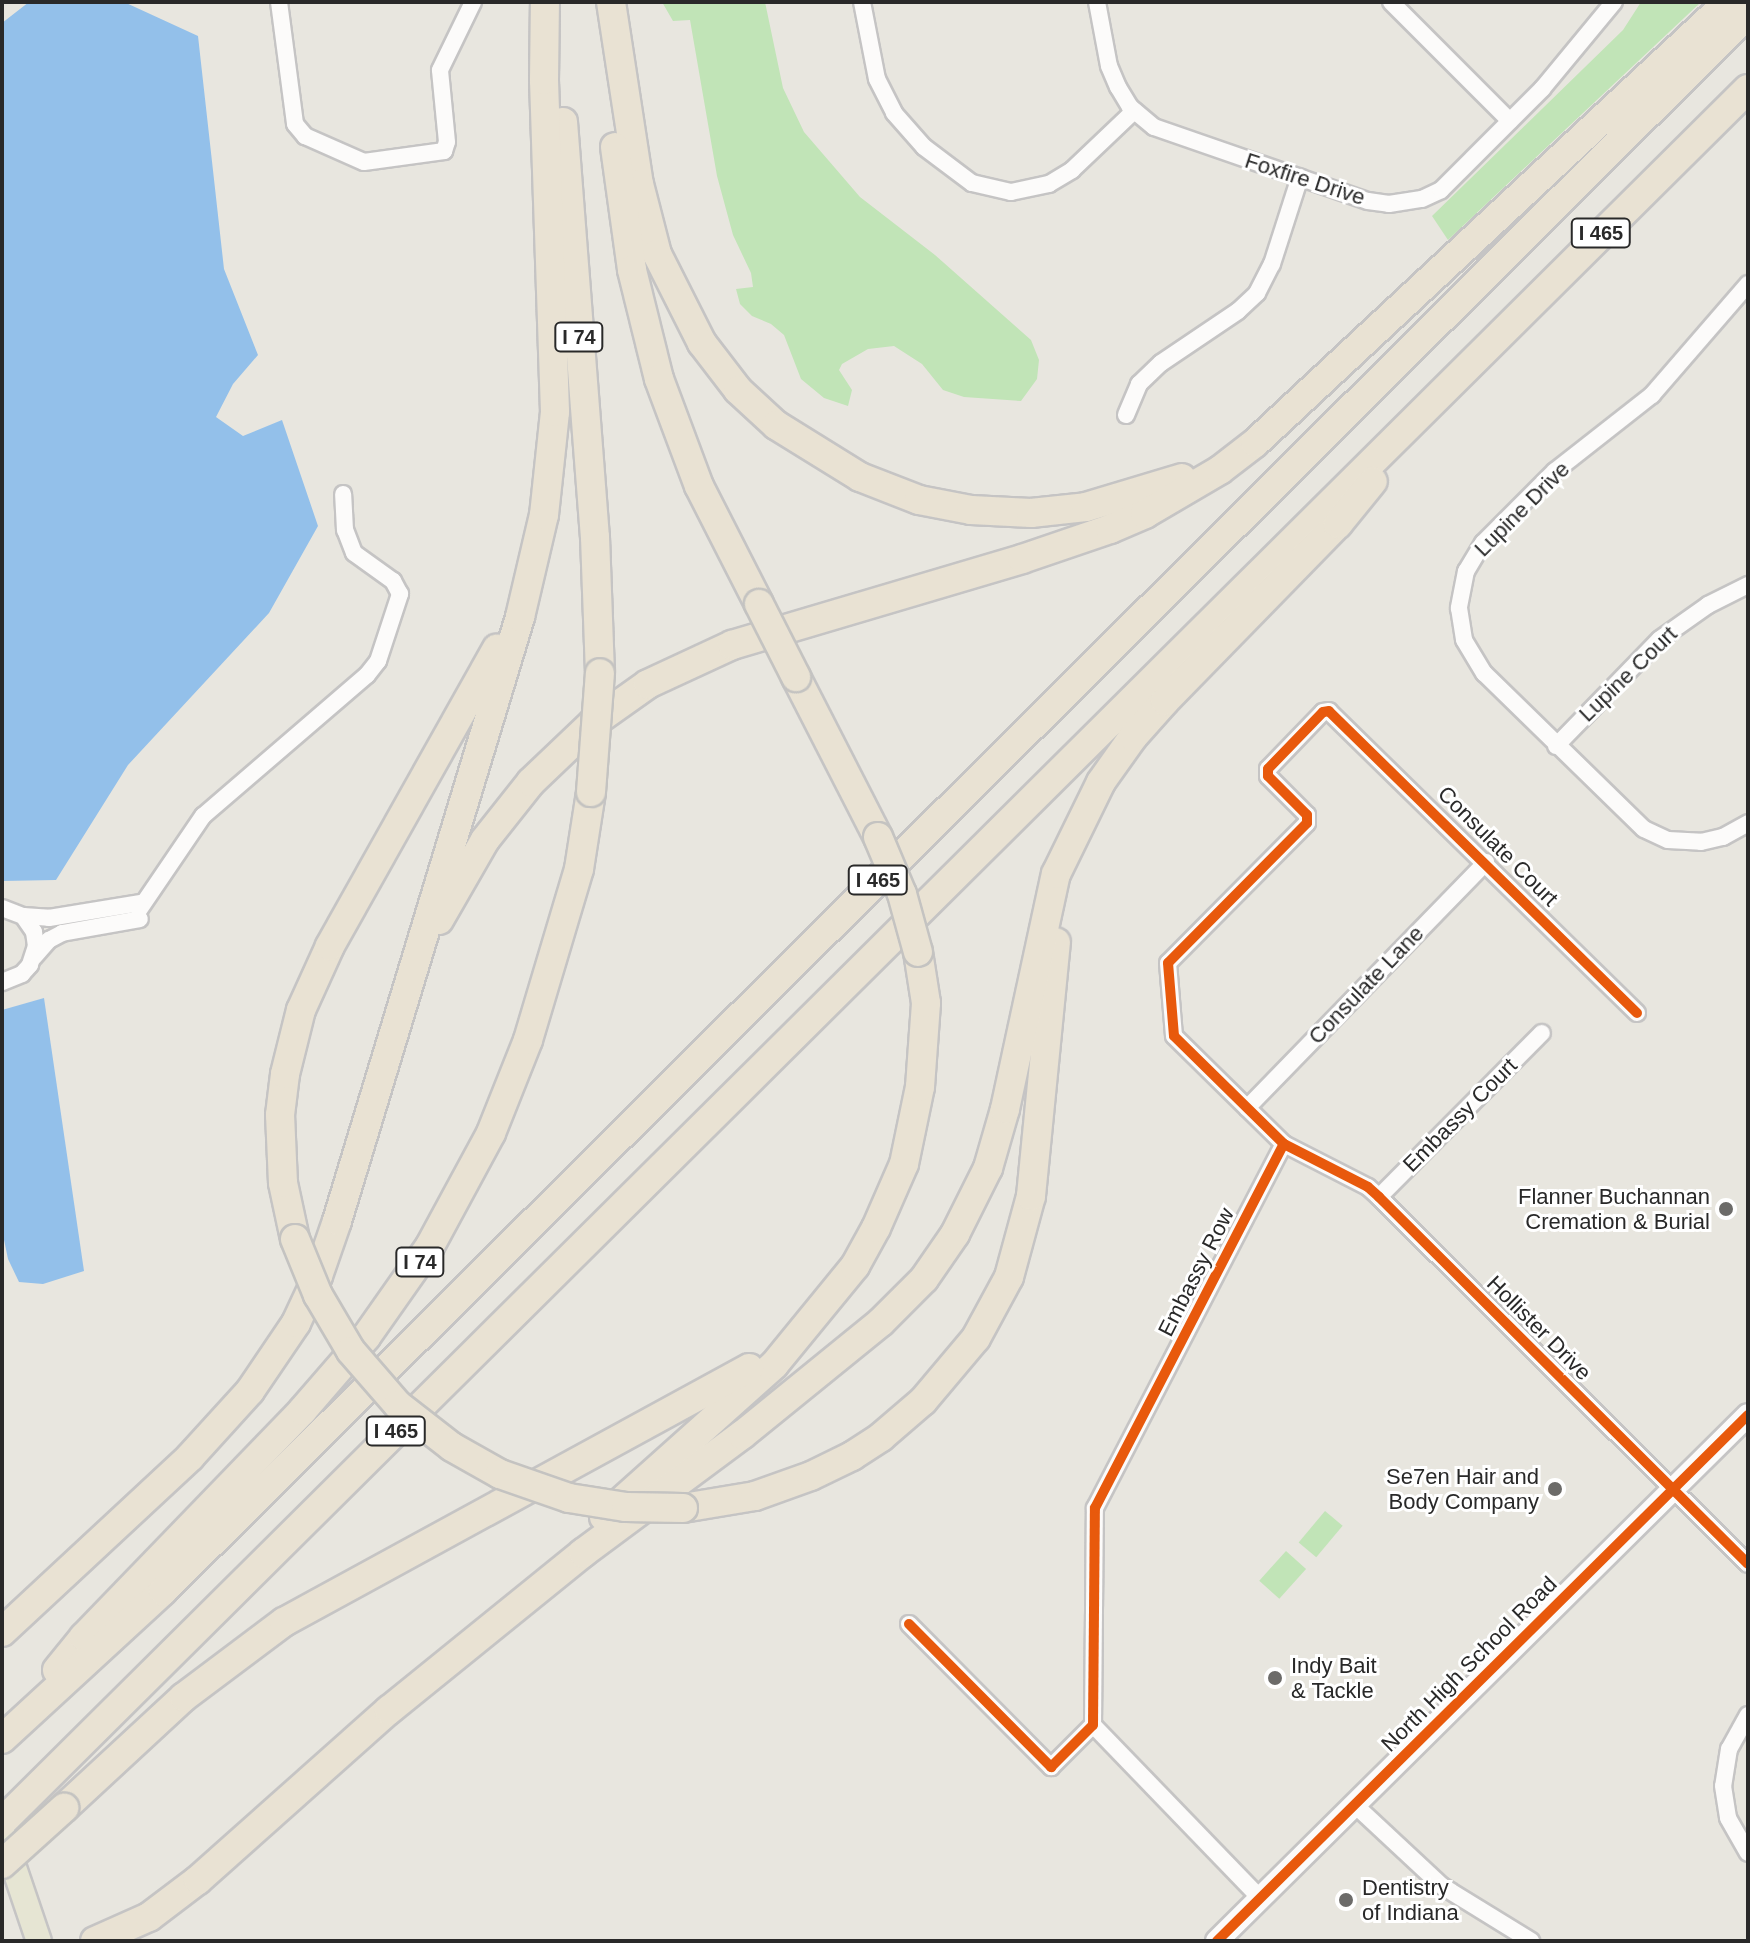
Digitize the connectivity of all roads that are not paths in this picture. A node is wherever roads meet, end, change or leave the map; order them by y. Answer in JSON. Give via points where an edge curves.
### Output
{"nodes":[{"id":1,"x":279,"y":2,"type":"edge"},
{"id":2,"x":473,"y":2,"type":"edge"},
{"id":3,"x":547,"y":2,"type":"edge"},
{"id":4,"x":603,"y":2,"type":"edge"},
{"id":5,"x":611,"y":2,"type":"edge"},
{"id":6,"x":862,"y":2,"type":"edge"},
{"id":7,"x":1097,"y":2,"type":"edge"},
{"id":8,"x":1391,"y":2,"type":"edge"},
{"id":9,"x":1614,"y":2,"type":"edge"},
{"id":10,"x":1728,"y":2,"type":"edge"},
{"id":11,"x":1748,"y":14,"type":"edge"},
{"id":12,"x":1748,"y":89,"type":"edge"},
{"id":13,"x":1134,"y":111,"type":"junction"},
{"id":14,"x":1510,"y":121,"type":"junction"},
{"id":15,"x":1300,"y":177,"type":"junction"},
{"id":16,"x":1748,"y":284,"type":"edge"},
{"id":17,"x":1454,"y":377,"type":"junction"},
{"id":18,"x":1289,"y":408,"type":"junction"},
{"id":19,"x":1126,"y":415,"type":"dead end"},
{"id":20,"x":343,"y":494,"type":"dead end"},
{"id":21,"x":539,"y":539,"type":"junction"},
{"id":22,"x":1748,"y":585,"type":"edge"},
{"id":23,"x":1556,"y":746,"type":"junction"},
{"id":24,"x":1748,"y":823,"type":"edge"},
{"id":25,"x":1069,"y":850,"type":"junction"},
{"id":26,"x":1486,"y":862,"type":"junction"},
{"id":27,"x":2,"y":908,"type":"edge"},
{"id":28,"x":140,"y":911,"type":"junction"},
{"id":29,"x":23,"y":916,"type":"junction"},
{"id":30,"x":34,"y":957,"type":"junction"},
{"id":31,"x":2,"y":982,"type":"edge"},
{"id":32,"x":402,"y":1010,"type":"junction"},
{"id":33,"x":1637,"y":1013,"type":"dead end"},
{"id":34,"x":1542,"y":1033,"type":"dead end"},
{"id":35,"x":1247,"y":1108,"type":"junction"},
{"id":36,"x":1284,"y":1144,"type":"junction"},
{"id":37,"x":1379,"y":1197,"type":"junction"},
{"id":38,"x":804,"y":1327,"type":"junction"},
{"id":39,"x":1748,"y":1415,"type":"edge"},
{"id":40,"x":1672,"y":1489,"type":"junction"},
{"id":41,"x":1748,"y":1564,"type":"edge"},
{"id":42,"x":909,"y":1624,"type":"dead end"},
{"id":43,"x":2,"y":1632,"type":"edge"},
{"id":44,"x":389,"y":1710,"type":"junction"},
{"id":45,"x":1748,"y":1715,"type":"edge"},
{"id":46,"x":1093,"y":1725,"type":"junction"},
{"id":47,"x":2,"y":1738,"type":"edge"},
{"id":48,"x":1355,"y":1805,"type":"junction"},
{"id":49,"x":2,"y":1822,"type":"edge"},
{"id":50,"x":2,"y":1832,"type":"edge"},
{"id":51,"x":1748,"y":1853,"type":"edge"},
{"id":52,"x":2,"y":1864,"type":"edge"},
{"id":53,"x":1260,"y":1898,"type":"junction"},
{"id":54,"x":39,"y":1941,"type":"edge"},
{"id":55,"x":95,"y":1941,"type":"edge"},
{"id":56,"x":1217,"y":1941,"type":"edge"},
{"id":57,"x":1531,"y":1941,"type":"edge"}],
"edges":[{"from":1,"to":2,"type":"street","via":[[295,124],[305,136],[364,162],[441,153],[447,142],[440,70]]},
{"from":3,"to":21,"type":"highway","via":[[544,80],[555,412]]},
{"from":3,"to":47,"type":"highway","number":"I 74","bridge":true,"via":[[560,79],[595,537],[600,673],[579,869],[528,1040],[491,1133],[430,1246],[386,1310],[338,1369],[84,1637]]},
{"from":4,"to":38,"type":"highway","bridge":true,"via":[[615,155],[640,307],[659,379],[686,456],[726,543],[878,837],[902,894],[926,1003],[923,1060],[904,1164],[855,1266]]},
{"from":5,"to":18,"type":"highway","via":[[639,184],[657,254],[674,293],[702,343],[738,390],[786,433],[838,466],[889,490],[942,505],[992,512],[1064,510],[1122,499],[1178,480]]},
{"from":6,"to":13,"type":"street","via":[[877,79],[894,113],[924,147],[972,183],[1011,192],[1049,184],[1077,166]]},
{"from":7,"to":13,"type":"street","name":"Foxfire Drive","via":[[1111,72]]},
{"from":8,"to":14,"type":"street"},
{"from":9,"to":14,"type":"street","name":"Foxfire Drive"},
{"from":10,"to":18,"type":"highway"},
{"from":11,"to":47,"type":"highway","number":"I 465","via":[[163,1591]]},
{"from":12,"to":17,"type":"highway","number":"I 465"},
{"from":13,"to":15,"type":"street","name":"Foxfire Drive","via":[[1177,138]]},
{"from":14,"to":15,"type":"street","name":"Foxfire Drive","via":[[1441,190],[1422,199],[1368,201]]},
{"from":15,"to":19,"type":"street","via":[[1257,293],[1161,363],[1139,384]]},
{"from":16,"to":23,"type":"street","name":"Lupine Drive","via":[[1652,395],[1555,471],[1487,539],[1466,571],[1459,615],[1469,652]]},
{"from":17,"to":25,"type":"highway","via":[[1338,524],[1133,737],[1101,782]]},
{"from":17,"to":49,"type":"highway","number":"I 465"},
{"from":18,"to":32,"type":"highway","via":[[1220,470],[1145,514],[1053,550],[732,645],[648,684],[593,723],[510,806],[443,912]]},
{"from":20,"to":28,"type":"street","via":[[345,530],[354,553],[393,581],[400,594],[378,661],[212,807]]},
{"from":21,"to":25,"type":"highway","bridge":true,"via":[[490,665],[330,946],[301,1010],[280,1115],[283,1183],[295,1239],[318,1295],[351,1351],[398,1405],[441,1440],[500,1474],[569,1498],[683,1508],[755,1496],[811,1476],[852,1456],[905,1419],[976,1338],[1017,1256],[1031,1196],[1053,959]]},
{"from":21,"to":32,"type":"highway"},
{"from":22,"to":23,"type":"street","name":"Lupine Court","via":[[1660,639]]},
{"from":23,"to":24,"type":"street","name":"Lupine Drive","via":[[1644,829],[1668,840],[1718,839]]},
{"from":25,"to":44,"type":"highway","via":[[1056,874],[988,1168],[955,1234],[924,1279],[881,1322],[742,1435],[583,1553]]},
{"from":26,"to":33,"type":"street","name":"Consulate Court"},
{"from":26,"to":35,"type":"street","name":"Consulate Lane"},
{"from":26,"to":35,"type":"street","name":"Consulate Court","via":[[1329,711],[1323,712],[1268,769],[1268,776],[1307,815],[1307,823],[1168,963],[1174,1036]]},
{"from":27,"to":29,"type":"street"},
{"from":28,"to":29,"type":"street"},
{"from":28,"to":30,"type":"street","via":[[62,933]]},
{"from":29,"to":30,"type":"street","via":[[34,932]]},
{"from":30,"to":31,"type":"street","via":[[22,974]]},
{"from":32,"to":43,"type":"highway","via":[[318,1276],[289,1333],[250,1391],[190,1457]]},
{"from":34,"to":37,"type":"street","name":"Embassy Court"},
{"from":35,"to":36,"type":"street"},
{"from":36,"to":37,"type":"street","name":"Hollister Drive"},
{"from":36,"to":46,"type":"street","name":"Embassy Row","via":[[1095,1508]]},
{"from":37,"to":40,"type":"street","name":"Hollister Drive"},
{"from":38,"to":44,"type":"highway","via":[[774,1365],[421,1675]]},
{"from":38,"to":52,"type":"highway","bridge":true,"via":[[717,1388],[284,1622],[184,1697]]},
{"from":39,"to":40,"type":"street","name":"North High School Road"},
{"from":40,"to":41,"type":"street","name":"Hollister Drive"},
{"from":40,"to":48,"type":"street","name":"North High School Road"},
{"from":42,"to":46,"type":"street","via":[[1051,1767]]},
{"from":44,"to":55,"type":"highway","via":[[189,1887],[149,1917]]},
{"from":45,"to":51,"type":"street","via":[[1729,1749],[1723,1786],[1728,1818]]},
{"from":46,"to":53,"type":"street"},
{"from":48,"to":53,"type":"street","name":"North High School Road"},
{"from":48,"to":57,"type":"street","via":[[1434,1880]]},
{"from":50,"to":54,"type":"main road"},
{"from":53,"to":56,"type":"street","name":"North High School Road"}]}
